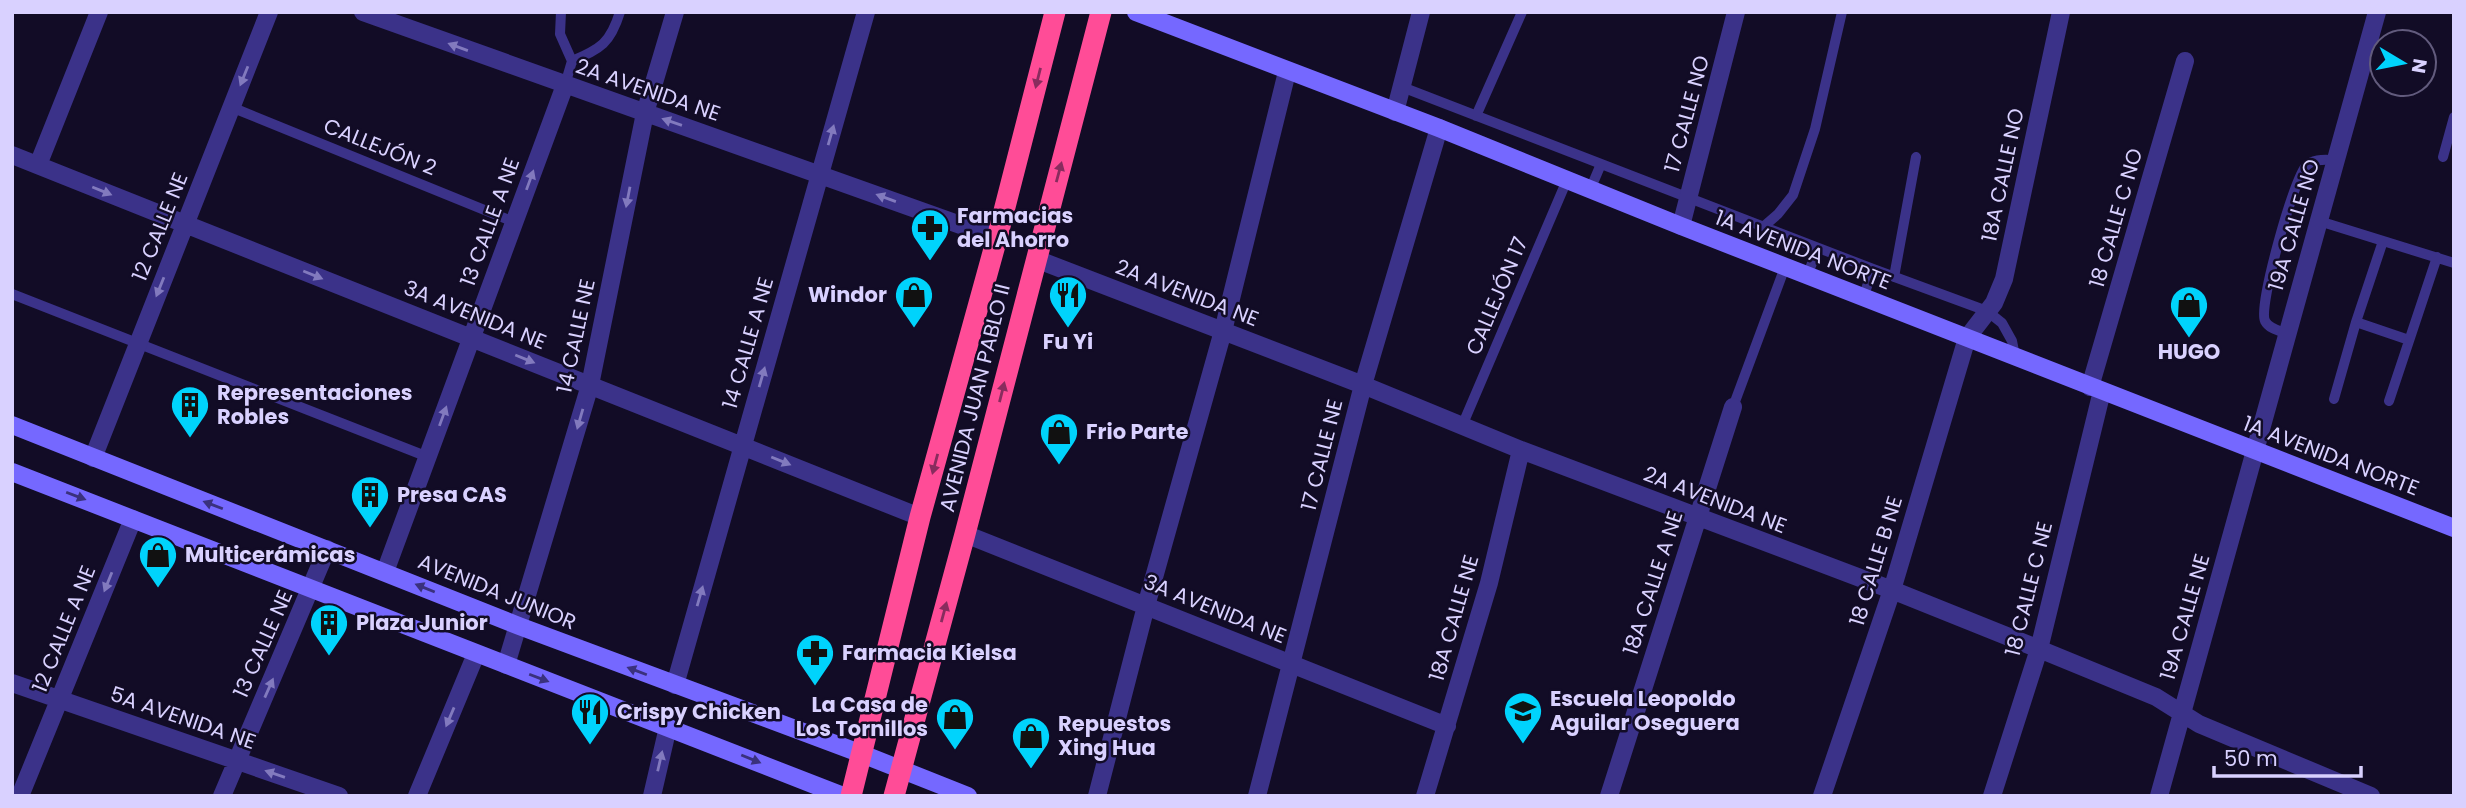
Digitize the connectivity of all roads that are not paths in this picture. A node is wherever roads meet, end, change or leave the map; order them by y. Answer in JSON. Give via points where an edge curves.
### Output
{"nodes":[{"id":1,"x":99,"y":12,"type":"edge"},
{"id":2,"x":269,"y":12,"type":"edge"},
{"id":3,"x":363,"y":12,"type":"edge"},
{"id":4,"x":561,"y":12,"type":"edge"},
{"id":5,"x":620,"y":12,"type":"edge"},
{"id":6,"x":675,"y":12,"type":"edge"},
{"id":7,"x":866,"y":12,"type":"edge"},
{"id":8,"x":1055,"y":12,"type":"edge"},
{"id":9,"x":1101,"y":12,"type":"edge"},
{"id":10,"x":1136,"y":12,"type":"edge"},
{"id":11,"x":1421,"y":12,"type":"edge"},
{"id":12,"x":1522,"y":12,"type":"edge"},
{"id":13,"x":1736,"y":12,"type":"edge"},
{"id":14,"x":1842,"y":12,"type":"edge"},
{"id":15,"x":2061,"y":12,"type":"edge"},
{"id":16,"x":2377,"y":12,"type":"edge"},
{"id":17,"x":572,"y":61,"type":"junction"},
{"id":18,"x":2185,"y":61,"type":"dead end"},
{"id":19,"x":1287,"y":72,"type":"junction"},
{"id":20,"x":565,"y":85,"type":"junction"},
{"id":21,"x":1402,"y":87,"type":"junction"},
{"id":22,"x":231,"y":107,"type":"junction"},
{"id":23,"x":1395,"y":112,"type":"junction"},
{"id":24,"x":645,"y":113,"type":"junction"},
{"id":25,"x":1476,"y":116,"type":"junction"},
{"id":26,"x":2454,"y":117,"type":"edge"},
{"id":27,"x":1439,"y":128,"type":"junction"},
{"id":28,"x":12,"y":155,"type":"edge"},
{"id":29,"x":1916,"y":157,"type":"dead end"},
{"id":30,"x":2443,"y":157,"type":"dead end"},
{"id":31,"x":2336,"y":160,"type":"junction"},
{"id":32,"x":1601,"y":164,"type":"junction"},
{"id":33,"x":38,"y":165,"type":"junction"},
{"id":34,"x":820,"y":174,"type":"junction"},
{"id":35,"x":1567,"y":180,"type":"junction"},
{"id":36,"x":1590,"y":190,"type":"junction"},
{"id":37,"x":1688,"y":198,"type":"junction"},
{"id":38,"x":2319,"y":221,"type":"junction"},
{"id":39,"x":514,"y":222,"type":"junction"},
{"id":40,"x":186,"y":224,"type":"junction"},
{"id":41,"x":1681,"y":226,"type":"junction"},
{"id":42,"x":1763,"y":227,"type":"junction"},
{"id":43,"x":997,"y":238,"type":"junction"},
{"id":44,"x":2383,"y":241,"type":"junction"},
{"id":45,"x":1818,"y":248,"type":"junction"},
{"id":46,"x":2437,"y":257,"type":"junction"},
{"id":47,"x":1036,"y":259,"type":"junction"},
{"id":48,"x":2454,"y":263,"type":"edge"},
{"id":49,"x":1785,"y":267,"type":"junction"},
{"id":50,"x":1873,"y":270,"type":"junction"},
{"id":51,"x":1807,"y":276,"type":"junction"},
{"id":52,"x":1894,"y":277,"type":"junction"},
{"id":53,"x":12,"y":293,"type":"edge"},
{"id":54,"x":1863,"y":298,"type":"junction"},
{"id":55,"x":1987,"y":311,"type":"junction"},
{"id":56,"x":2356,"y":322,"type":"junction"},
{"id":57,"x":1223,"y":331,"type":"junction"},
{"id":58,"x":2288,"y":334,"type":"junction"},
{"id":59,"x":471,"y":338,"type":"junction"},
{"id":60,"x":1967,"y":338,"type":"junction"},
{"id":61,"x":2409,"y":340,"type":"junction"},
{"id":62,"x":139,"y":342,"type":"junction"},
{"id":63,"x":2015,"y":357,"type":"junction"},
{"id":64,"x":590,"y":385,"type":"junction"},
{"id":65,"x":1363,"y":385,"type":"junction"},
{"id":66,"x":2096,"y":389,"type":"junction"},
{"id":67,"x":2334,"y":399,"type":"dead end"},
{"id":68,"x":2389,"y":401,"type":"dead end"},
{"id":69,"x":1733,"y":407,"type":"joint"},
{"id":70,"x":12,"y":425,"type":"edge"},
{"id":71,"x":1462,"y":426,"type":"junction"},
{"id":72,"x":743,"y":446,"type":"junction"},
{"id":73,"x":1521,"y":450,"type":"junction"},
{"id":74,"x":2255,"y":450,"type":"junction"},
{"id":75,"x":428,"y":457,"type":"junction"},
{"id":76,"x":93,"y":458,"type":"junction"},
{"id":77,"x":12,"y":472,"type":"edge"},
{"id":78,"x":920,"y":517,"type":"junction"},
{"id":79,"x":1698,"y":518,"type":"junction"},
{"id":80,"x":134,"y":519,"type":"junction"},
{"id":81,"x":2454,"y":528,"type":"edge"},
{"id":82,"x":965,"y":534,"type":"junction"},
{"id":83,"x":327,"y":549,"type":"junction"},
{"id":84,"x":386,"y":572,"type":"junction"},
{"id":85,"x":312,"y":589,"type":"junction"},
{"id":86,"x":1892,"y":590,"type":"junction"},
{"id":87,"x":1146,"y":606,"type":"junction"},
{"id":88,"x":519,"y":626,"type":"junction"},
{"id":89,"x":2039,"y":649,"type":"junction"},
{"id":90,"x":476,"y":654,"type":"junction"},
{"id":91,"x":1293,"y":664,"type":"junction"},
{"id":92,"x":506,"y":666,"type":"junction"},
{"id":93,"x":12,"y":683,"type":"edge"},
{"id":94,"x":675,"y":685,"type":"junction"},
{"id":95,"x":59,"y":699,"type":"junction"},
{"id":96,"x":2182,"y":711,"type":"junction"},
{"id":97,"x":1447,"y":726,"type":"junction"},
{"id":98,"x":668,"y":727,"type":"junction"},
{"id":99,"x":862,"y":754,"type":"junction"},
{"id":100,"x":237,"y":760,"type":"junction"},
{"id":101,"x":901,"y":769,"type":"junction"},
{"id":102,"x":20,"y":796,"type":"edge"},
{"id":103,"x":222,"y":796,"type":"edge"},
{"id":104,"x":340,"y":796,"type":"edge"},
{"id":105,"x":417,"y":796,"type":"edge"},
{"id":106,"x":652,"y":796,"type":"edge"},
{"id":107,"x":843,"y":796,"type":"edge"},
{"id":108,"x":851,"y":796,"type":"edge"},
{"id":109,"x":894,"y":796,"type":"edge"},
{"id":110,"x":968,"y":796,"type":"edge"},
{"id":111,"x":1097,"y":796,"type":"edge"},
{"id":112,"x":1257,"y":796,"type":"edge"},
{"id":113,"x":1425,"y":796,"type":"edge"},
{"id":114,"x":1609,"y":796,"type":"edge"},
{"id":115,"x":1822,"y":796,"type":"edge"},
{"id":116,"x":1992,"y":796,"type":"edge"},
{"id":117,"x":2158,"y":796,"type":"edge"},
{"id":118,"x":2371,"y":796,"type":"edge"}],
"edges":[{"from":1,"to":33,"type":"street"},
{"from":2,"to":22,"type":"street","name":"12 CALLE NE","one_way":true},
{"from":20,"to":3,"type":"street","name":"2A AVENIDA NE","one_way":true},
{"from":4,"to":17,"type":"lane","via":[[560,34]]},
{"from":5,"to":17,"type":"lane","via":[[602,47]]},
{"from":6,"to":24,"type":"street","name":"14 CALLE NE"},
{"from":34,"to":7,"type":"street","name":"14 CALLE A NE","one_way":true},
{"from":8,"to":43,"type":"highway","name":"AVENIDA JUAN PABLO II","one_way":true},
{"from":47,"to":9,"type":"highway","name":"AVENIDA JUAN PABLO II","one_way":true},
{"from":10,"to":19,"type":"main road","name":"1A AVENIDA NORTE"},
{"from":11,"to":21,"type":"street"},
{"from":12,"to":25,"type":"lane"},
{"from":13,"to":37,"type":"street","name":"17 CALLE NO"},
{"from":14,"to":42,"type":"lane","via":[[1815,129],[1793,195]]},
{"from":15,"to":55,"type":"street","name":"18A CALLE NO","via":[[2004,279]]},
{"from":16,"to":31,"type":"street","name":"19A CALLE NO"},
{"from":17,"to":20,"type":"lane"},
{"from":18,"to":66,"type":"street","name":"18 CALLE C NO"},
{"from":19,"to":23,"type":"main road","name":"1A AVENIDA NORTE"},
{"from":19,"to":57,"type":"street"},
{"from":20,"to":24,"type":"street","name":"2A AVENIDA NE"},
{"from":39,"to":20,"type":"street","name":"13 CALLE A NE","one_way":true},
{"from":21,"to":23,"type":"street"},
{"from":21,"to":25,"type":"lane"},
{"from":22,"to":39,"type":"lane","name":"CALLEJÓN 2"},
{"from":22,"to":40,"type":"street","name":"12 CALLE NE"},
{"from":23,"to":27,"type":"main road","name":"1A AVENIDA NORTE"},
{"from":34,"to":24,"type":"street","name":"2A AVENIDA NE","one_way":true},
{"from":24,"to":64,"type":"street","name":"14 CALLE NE","one_way":true},
{"from":25,"to":32,"type":"lane"},
{"from":26,"to":30,"type":"lane"},
{"from":27,"to":35,"type":"main road","name":"1A AVENIDA NORTE"},
{"from":27,"to":65,"type":"street","name":"17 CALLE NE"},
{"from":28,"to":33,"type":"street","name":"3A AVENIDA NE"},
{"from":29,"to":52,"type":"lane"},
{"from":31,"to":38,"type":"street","name":"19A CALLE NO"},
{"from":31,"to":58,"type":"lane","via":[[2314,160],[2304,168],[2271,270],[2263,308],[2265,321]]},
{"from":32,"to":36,"type":"lane"},
{"from":32,"to":37,"type":"lane"},
{"from":33,"to":40,"type":"street","name":"3A AVENIDA NE","one_way":true},
{"from":43,"to":34,"type":"street","name":"2A AVENIDA NE","one_way":true},
{"from":72,"to":34,"type":"street","name":"14 CALLE A NE","one_way":true},
{"from":35,"to":36,"type":"main road","name":"1A AVENIDA NORTE"},
{"from":35,"to":71,"type":"lane","name":"CALLEJÓN 17"},
{"from":36,"to":41,"type":"main road","name":"1A AVENIDA NORTE"},
{"from":37,"to":41,"type":"street","name":"17 CALLE NO"},
{"from":37,"to":42,"type":"lane"},
{"from":38,"to":44,"type":"lane"},
{"from":38,"to":58,"type":"street","name":"19A CALLE NO"},
{"from":39,"to":59,"type":"street","name":"13 CALLE A NE"},
{"from":40,"to":59,"type":"street","name":"3A AVENIDA NE","one_way":true},
{"from":40,"to":62,"type":"street","name":"12 CALLE NE","one_way":true},
{"from":41,"to":49,"type":"main road","name":"1A AVENIDA NORTE"},
{"from":42,"to":45,"type":"lane"},
{"from":43,"to":78,"type":"highway","name":"AVENIDA JUAN PABLO II","one_way":true},
{"from":44,"to":46,"type":"lane"},
{"from":44,"to":56,"type":"lane"},
{"from":45,"to":50,"type":"lane"},
{"from":45,"to":51,"type":"lane"},
{"from":46,"to":48,"type":"lane"},
{"from":46,"to":61,"type":"lane"},
{"from":47,"to":57,"type":"street","name":"2A AVENIDA NE"},
{"from":82,"to":47,"type":"highway","name":"AVENIDA JUAN PABLO II","one_way":true},
{"from":49,"to":51,"type":"main road","name":"1A AVENIDA NORTE"},
{"from":49,"to":69,"type":"lane","name":"18A CALLE A NE"},
{"from":50,"to":52,"type":"lane"},
{"from":50,"to":54,"type":"lane"},
{"from":51,"to":54,"type":"main road","name":"1A AVENIDA NORTE"},
{"from":52,"to":55,"type":"lane"},
{"from":53,"to":62,"type":"lane"},
{"from":54,"to":60,"type":"main road","name":"1A AVENIDA NORTE"},
{"from":55,"to":60,"type":"street","name":"18A CALLE NO"},
{"from":55,"to":63,"type":"lane","via":[[2003,323]]},
{"from":56,"to":61,"type":"lane"},
{"from":56,"to":67,"type":"lane"},
{"from":57,"to":65,"type":"street","name":"2A AVENIDA NE"},
{"from":57,"to":87,"type":"street"},
{"from":58,"to":74,"type":"street","name":"19A CALLE NO"},
{"from":59,"to":64,"type":"street","name":"3A AVENIDA NE","one_way":true},
{"from":75,"to":59,"type":"street","name":"13 CALLE A NE","one_way":true},
{"from":60,"to":63,"type":"main road","name":"1A AVENIDA NORTE"},
{"from":60,"to":86,"type":"street","name":"18 CALLE B NE"},
{"from":61,"to":68,"type":"lane"},
{"from":62,"to":75,"type":"lane"},
{"from":62,"to":76,"type":"street","name":"12 CALLE NE"},
{"from":63,"to":66,"type":"main road","name":"1A AVENIDA NORTE"},
{"from":64,"to":72,"type":"street","name":"3A AVENIDA NE"},
{"from":64,"to":88,"type":"street","name":"14 CALLE NE","one_way":true},
{"from":65,"to":71,"type":"street","name":"2A AVENIDA NE"},
{"from":65,"to":91,"type":"street","name":"17 CALLE NE"},
{"from":66,"to":74,"type":"main road","name":"1A AVENIDA NORTE"},
{"from":66,"to":89,"type":"street","name":"18 CALLE C NE"},
{"from":69,"to":79,"type":"street","name":"18A CALLE A NE"},
{"from":70,"to":76,"type":"main road","name":"AVENIDA JUNIOR"},
{"from":71,"to":73,"type":"street","name":"2A AVENIDA NE"},
{"from":72,"to":78,"type":"street","name":"3A AVENIDA NE","one_way":true},
{"from":94,"to":72,"type":"street","name":"14 CALLE A NE","one_way":true},
{"from":73,"to":79,"type":"street","name":"2A AVENIDA NE"},
{"from":73,"to":97,"type":"street","name":"18A CALLE NE","via":[[1489,583]]},
{"from":74,"to":81,"type":"main road","name":"1A AVENIDA NORTE"},
{"from":74,"to":96,"type":"street","name":"19A CALLE NE"},
{"from":75,"to":84,"type":"street","name":"13 CALLE A NE"},
{"from":83,"to":76,"type":"main road","name":"AVENIDA JUNIOR","one_way":true},
{"from":77,"to":80,"type":"main road","one_way":true},
{"from":78,"to":99,"type":"highway","name":"AVENIDA JUAN PABLO II"},
{"from":79,"to":86,"type":"street","name":"2A AVENIDA NE"},
{"from":79,"to":114,"type":"street","name":"18A CALLE A NE"},
{"from":80,"to":85,"type":"main road"},
{"from":80,"to":95,"type":"street","name":"12 CALLE A NE","one_way":true},
{"from":82,"to":87,"type":"street","name":"3A AVENIDA NE"},
{"from":101,"to":82,"type":"highway","name":"AVENIDA JUAN PABLO II","one_way":true},
{"from":83,"to":84,"type":"main road","name":"AVENIDA JUNIOR"},
{"from":83,"to":85,"type":"street","name":"13 CALLE NE"},
{"from":88,"to":84,"type":"main road","name":"AVENIDA JUNIOR","one_way":true},
{"from":85,"to":90,"type":"main road"},
{"from":100,"to":85,"type":"street","name":"13 CALLE NE","one_way":true},
{"from":86,"to":89,"type":"street","name":"2A AVENIDA NE"},
{"from":86,"to":115,"type":"street","name":"18 CALLE B NE"},
{"from":87,"to":91,"type":"street","name":"3A AVENIDA NE"},
{"from":87,"to":111,"type":"street"},
{"from":88,"to":92,"type":"street","name":"14 CALLE NE"},
{"from":94,"to":88,"type":"main road","name":"AVENIDA JUNIOR","one_way":true},
{"from":89,"to":96,"type":"street","name":"2A AVENIDA NE"},
{"from":89,"to":116,"type":"street","name":"18 CALLE C NE"},
{"from":90,"to":92,"type":"main road"},
{"from":90,"to":105,"type":"street","one_way":true},
{"from":91,"to":97,"type":"street","name":"3A AVENIDA NE"},
{"from":91,"to":112,"type":"street","name":"17 CALLE NE"},
{"from":92,"to":98,"type":"main road","one_way":true},
{"from":93,"to":95,"type":"street","name":"5A AVENIDA NE"},
{"from":94,"to":99,"type":"main road","name":"AVENIDA JUNIOR"},
{"from":95,"to":100,"type":"street","name":"5A AVENIDA NE"},
{"from":95,"to":102,"type":"street","name":"12 CALLE A NE"},
{"from":96,"to":117,"type":"street","name":"19A CALLE NE"},
{"from":96,"to":118,"type":"street","name":"2A AVENIDA NE","via":[[2199,724]]},
{"from":97,"to":113,"type":"street","name":"18A CALLE NE"},
{"from":106,"to":98,"type":"street","one_way":true},
{"from":98,"to":107,"type":"main road","one_way":true},
{"from":99,"to":101,"type":"main road","name":"AVENIDA JUNIOR"},
{"from":99,"to":108,"type":"highway","name":"AVENIDA JUAN PABLO II"},
{"from":100,"to":103,"type":"street","name":"13 CALLE NE"},
{"from":104,"to":100,"type":"street","name":"5A AVENIDA NE","one_way":true},
{"from":101,"to":109,"type":"highway","name":"AVENIDA JUAN PABLO II"},
{"from":101,"to":110,"type":"main road","name":"AVENIDA JUNIOR"}]}
